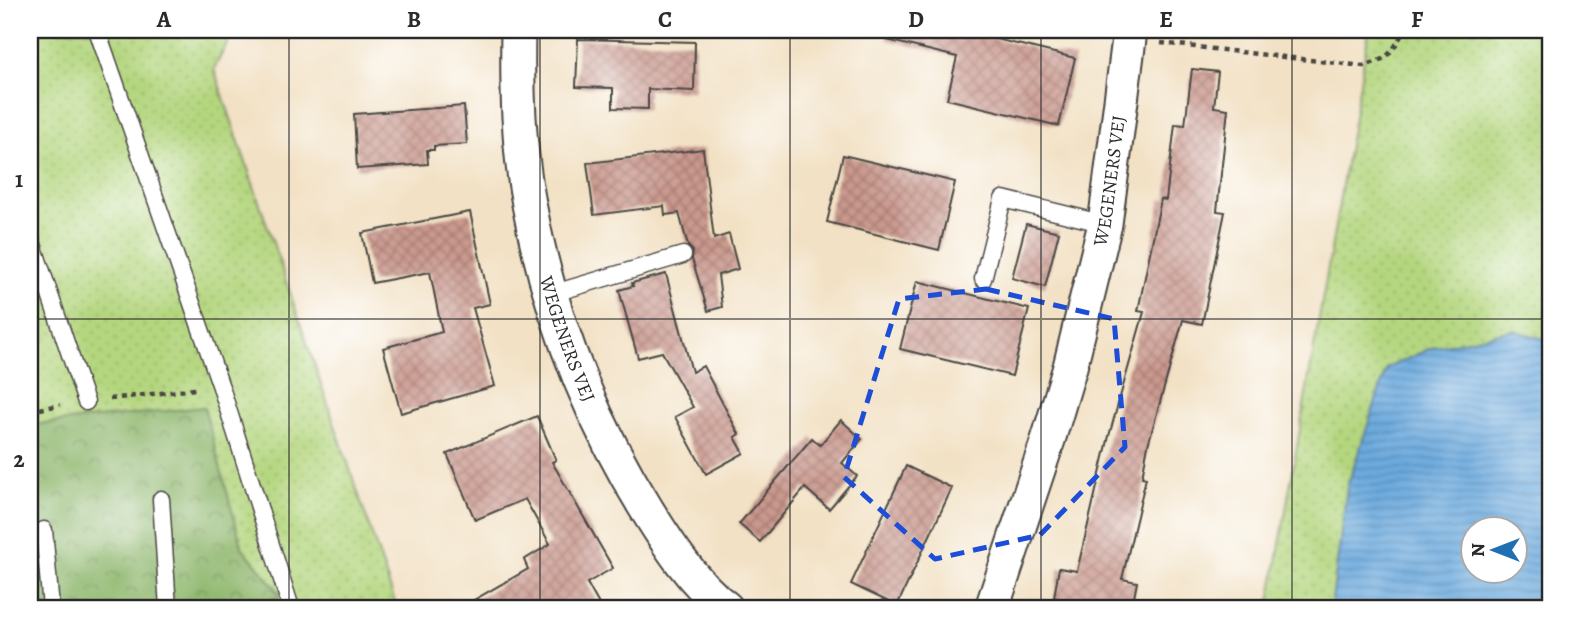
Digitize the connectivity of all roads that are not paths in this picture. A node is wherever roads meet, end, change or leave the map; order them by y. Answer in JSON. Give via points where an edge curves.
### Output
{"nodes":[{"id":1,"x":97,"y":30,"type":"edge"},
{"id":2,"x":518,"y":30,"type":"edge"},
{"id":3,"x":1128,"y":35,"type":"edge"},
{"id":4,"x":1105,"y":224,"type":"junction"},
{"id":5,"x":30,"y":236,"type":"edge"},
{"id":6,"x":683,"y":255,"type":"dead end"},
{"id":7,"x":984,"y":279,"type":"dead end"},
{"id":8,"x":551,"y":294,"type":"junction"},
{"id":9,"x":86,"y":402,"type":"road end"},
{"id":10,"x":161,"y":499,"type":"dead end"},
{"id":11,"x":44,"y":530,"type":"dead end"},
{"id":12,"x":51,"y":608,"type":"edge"},
{"id":13,"x":169,"y":608,"type":"edge"},
{"id":14,"x":290,"y":608,"type":"edge"},
{"id":15,"x":726,"y":608,"type":"edge"},
{"id":16,"x":992,"y":608,"type":"edge"}],
"edges":[{"from":1,"to":14,"type":"lane","via":[[220,387]]},
{"from":2,"to":8,"type":"street","name":"WEGENERS VEJ","via":[[521,148]]},
{"from":3,"to":4,"type":"street","name":"WEGENERS VEJ"},
{"from":4,"to":7,"type":"lane","via":[[1003,200]]},
{"from":4,"to":16,"type":"street","name":"WEGENERS VEJ","via":[[1070,367]]},
{"from":5,"to":9,"type":"lane"},
{"from":6,"to":8,"type":"lane"},
{"from":8,"to":15,"type":"street","name":"WEGENERS VEJ","via":[[580,378],[629,482],[684,564]]},
{"from":10,"to":13,"type":"lane"},
{"from":11,"to":12,"type":"lane"}]}
